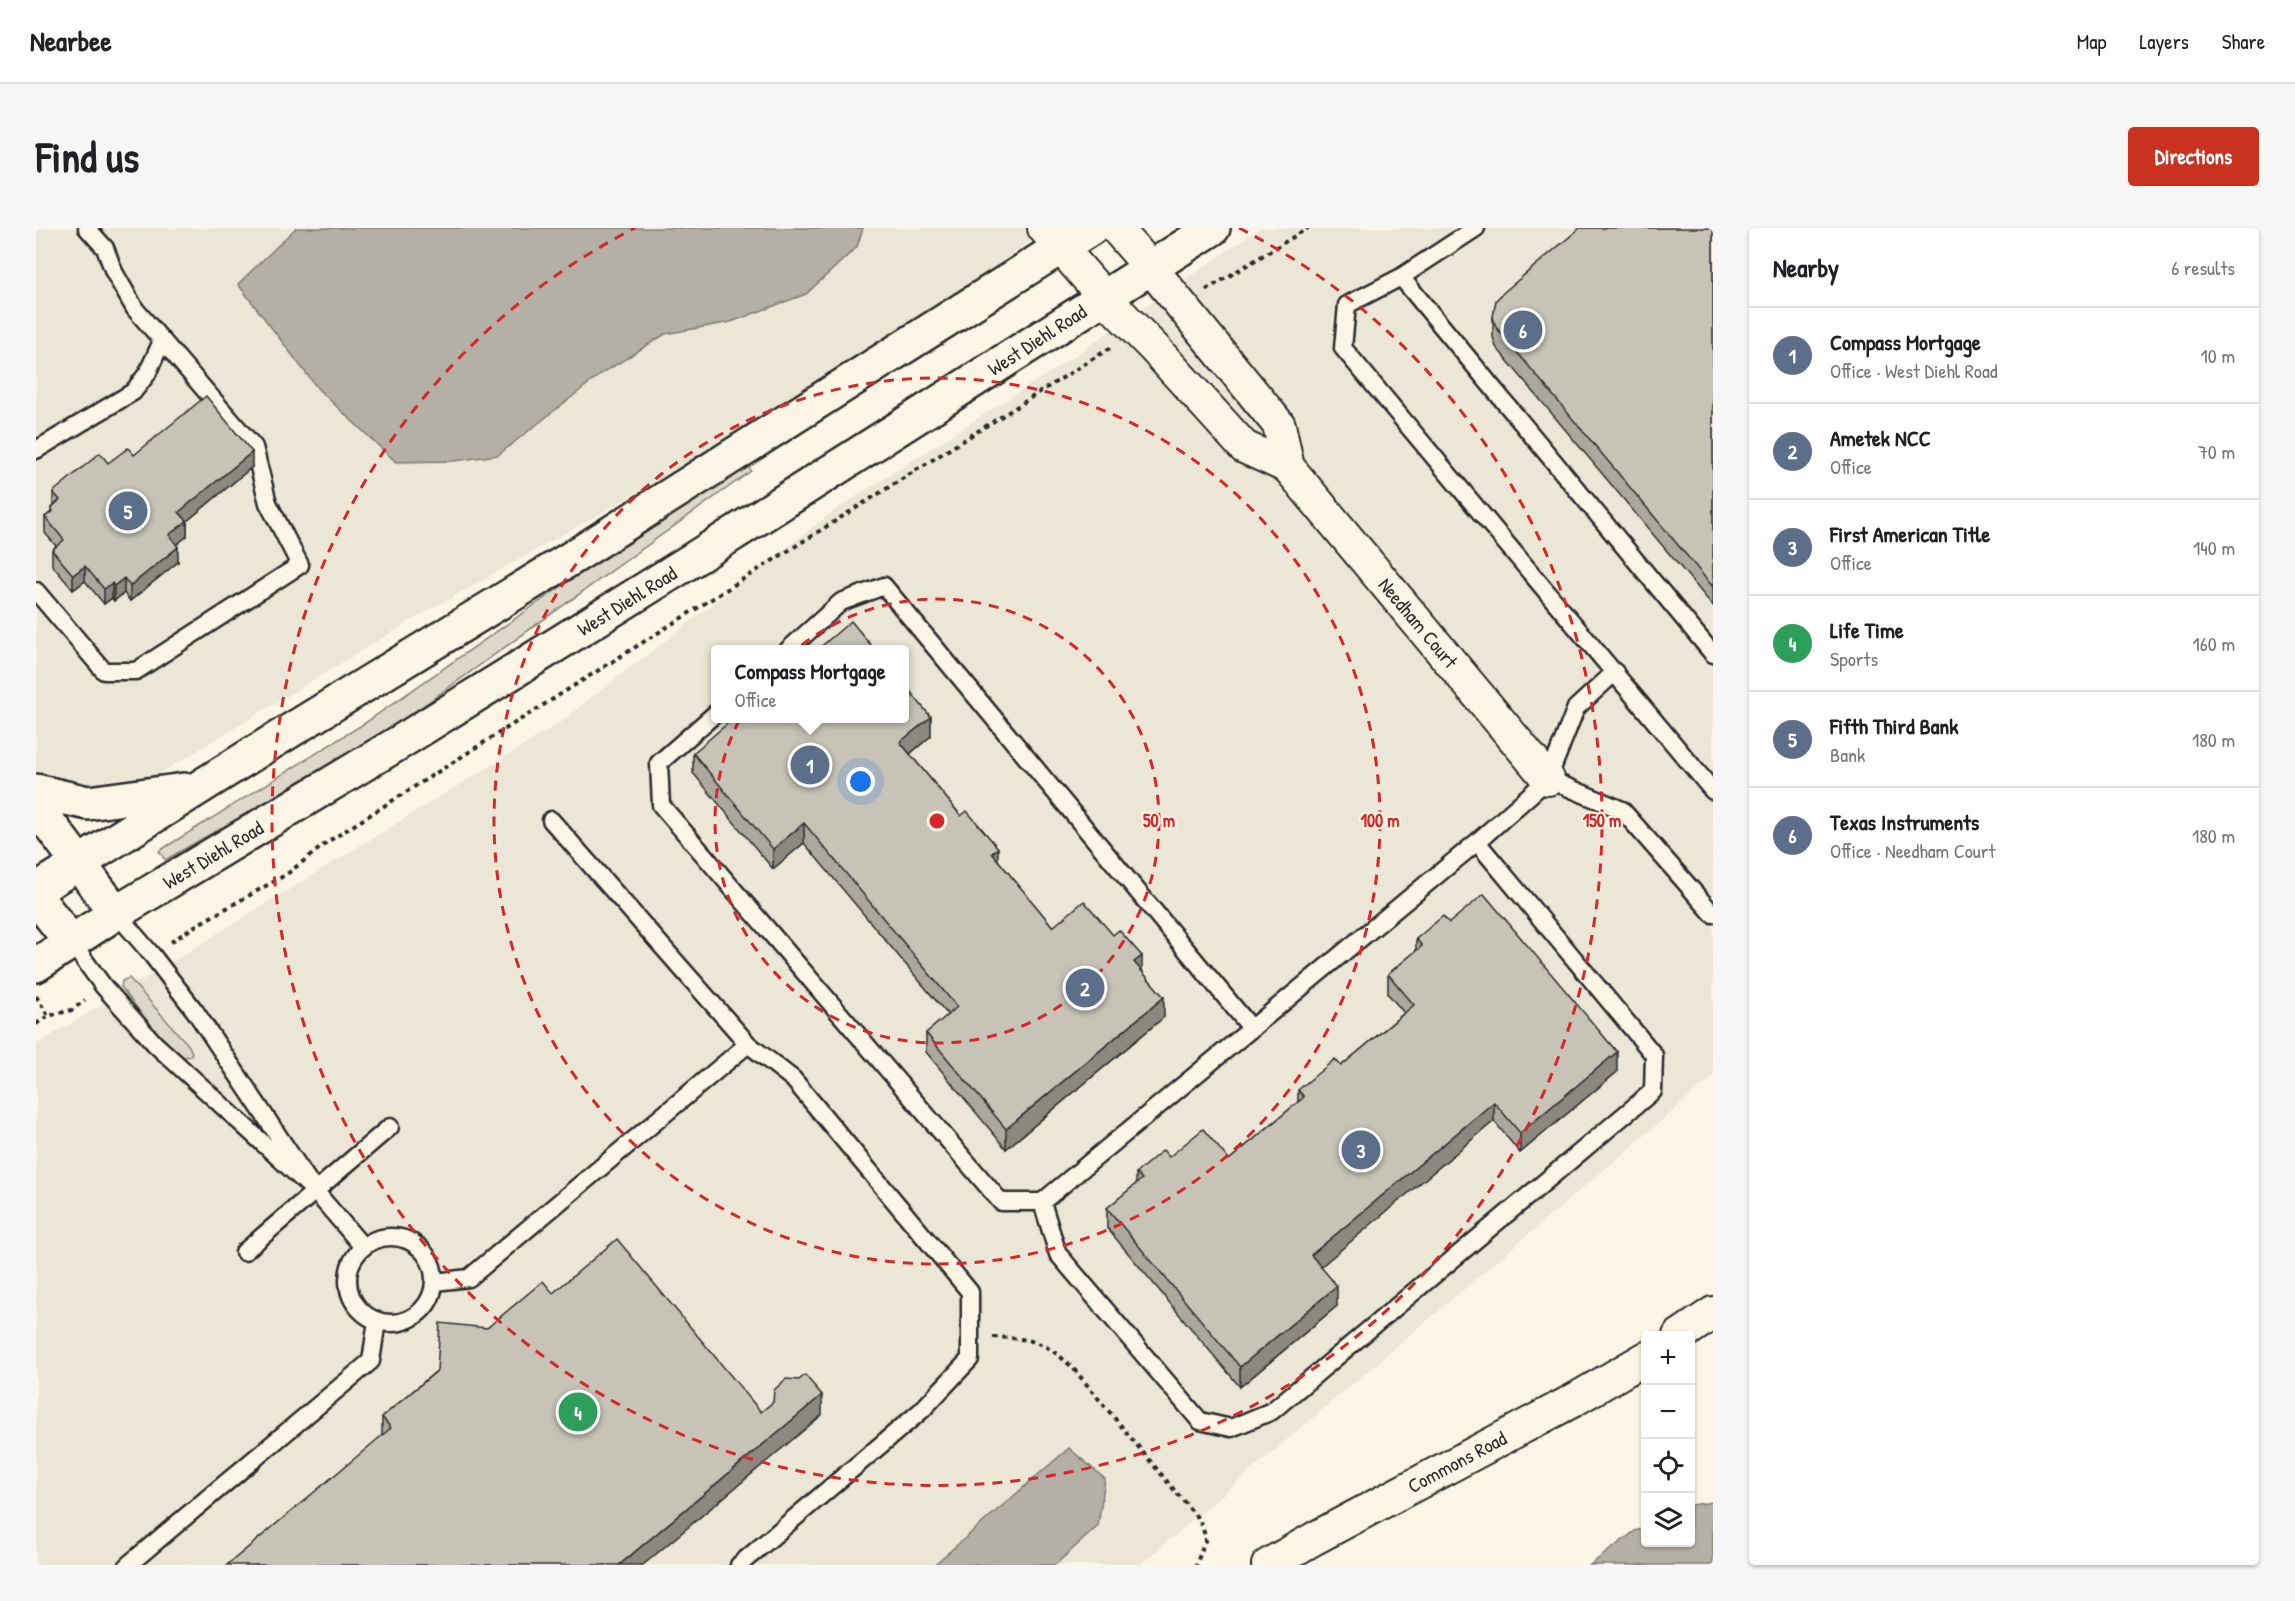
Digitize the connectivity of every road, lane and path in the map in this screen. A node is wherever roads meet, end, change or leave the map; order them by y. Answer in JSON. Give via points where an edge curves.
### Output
{"nodes":[{"id":1,"x":87,"y":228,"type":"edge"},
{"id":2,"x":1091,"y":228,"type":"edge"},
{"id":3,"x":1116,"y":228,"type":"edge"},
{"id":4,"x":1213,"y":228,"type":"edge"},
{"id":5,"x":1308,"y":228,"type":"edge"},
{"id":6,"x":1476,"y":228,"type":"edge"},
{"id":7,"x":1052,"y":238,"type":"edge"},
{"id":8,"x":1150,"y":267,"type":"junction"},
{"id":9,"x":1401,"y":277,"type":"junction"},
{"id":10,"x":1104,"y":297,"type":"junction"},
{"id":11,"x":1180,"y":305,"type":"junction"},
{"id":12,"x":1138,"y":331,"type":"junction"},
{"id":13,"x":162,"y":341,"type":"junction"},
{"id":14,"x":36,"y":450,"type":"edge"},
{"id":15,"x":1288,"y":467,"type":"junction"},
{"id":16,"x":36,"y":591,"type":"edge"},
{"id":17,"x":794,"y":645,"type":"edge"},
{"id":18,"x":1713,"y":654,"type":"edge"},
{"id":19,"x":1615,"y":672,"type":"junction"},
{"id":20,"x":711,"y":717,"type":"edge"},
{"id":21,"x":1548,"y":779,"type":"junction"},
{"id":22,"x":201,"y":788,"type":"junction"},
{"id":23,"x":36,"y":791,"type":"edge"},
{"id":24,"x":1713,"y":791,"type":"edge"},
{"id":25,"x":36,"y":806,"type":"edge"},
{"id":26,"x":551,"y":820,"type":"dead end"},
{"id":27,"x":1477,"y":842,"type":"junction"},
{"id":28,"x":78,"y":863,"type":"junction"},
{"id":29,"x":36,"y":890,"type":"edge"},
{"id":30,"x":36,"y":897,"type":"edge"},
{"id":31,"x":116,"y":913,"type":"junction"},
{"id":32,"x":1713,"y":914,"type":"edge"},
{"id":33,"x":195,"y":926,"type":"dead end"},
{"id":34,"x":71,"y":942,"type":"junction"},
{"id":35,"x":36,"y":965,"type":"edge"},
{"id":36,"x":36,"y":996,"type":"edge"},
{"id":37,"x":82,"y":1002,"type":"dead end"},
{"id":38,"x":48,"y":1016,"type":"junction"},
{"id":39,"x":36,"y":1024,"type":"edge"},
{"id":40,"x":1252,"y":1029,"type":"junction"},
{"id":41,"x":748,"y":1044,"type":"junction"},
{"id":42,"x":390,"y":1127,"type":"dead end"},
{"id":43,"x":315,"y":1191,"type":"junction"},
{"id":44,"x":1042,"y":1202,"type":"junction"},
{"id":45,"x":363,"y":1248,"type":"junction"},
{"id":46,"x":244,"y":1252,"type":"dead end"},
{"id":47,"x":435,"y":1282,"type":"junction"},
{"id":48,"x":1713,"y":1313,"type":"edge"},
{"id":49,"x":377,"y":1322,"type":"junction"},
{"id":50,"x":1685,"y":1331,"type":"edge"},
{"id":51,"x":990,"y":1337,"type":"dead end"},
{"id":52,"x":1641,"y":1361,"type":"edge"},
{"id":53,"x":128,"y":1565,"type":"edge"},
{"id":54,"x":739,"y":1565,"type":"edge"},
{"id":55,"x":1196,"y":1565,"type":"edge"},
{"id":56,"x":1268,"y":1565,"type":"edge"}],
"edges":[{"from":1,"to":13,"type":"lane","via":[[105,249],[135,309]]},
{"from":2,"to":7,"type":"street"},
{"from":3,"to":8,"type":"street","name":"Needham Court"},
{"from":4,"to":8,"type":"street","name":"West Diehl Road"},
{"from":5,"to":11,"type":"path"},
{"from":6,"to":9,"type":"lane"},
{"from":7,"to":10,"type":"street","name":"Needham Court"},
{"from":7,"to":22,"type":"street","via":[[578,554]]},
{"from":8,"to":10,"type":"street","name":"West Diehl Road"},
{"from":8,"to":11,"type":"street","name":"Needham Court"},
{"from":9,"to":18,"type":"lane"},
{"from":9,"to":19,"type":"lane","via":[[1347,305],[1343,348]]},
{"from":10,"to":12,"type":"street","name":"Needham Court"},
{"from":10,"to":31,"type":"street","name":"West Diehl Road","via":[[479,693]]},
{"from":11,"to":15,"type":"street","name":"Needham Court","via":[[1280,425]]},
{"from":12,"to":15,"type":"street","name":"Needham Court","via":[[1244,447]]},
{"from":12,"to":33,"type":"path","via":[[329,841],[287,874]]},
{"from":13,"to":14,"type":"lane","via":[[147,375],[133,392]]},
{"from":13,"to":16,"type":"lane","via":[[254,447],[268,503],[300,565],[136,671],[104,671]]},
{"from":15,"to":21,"type":"street","name":"Needham Court"},
{"from":17,"to":40,"type":"lane","via":[[841,602],[884,586]]},
{"from":19,"to":21,"type":"lane","via":[[1576,708]]},
{"from":19,"to":24,"type":"lane"},
{"from":20,"to":44,"type":"lane","via":[[659,763],[661,806],[1002,1202]]},
{"from":21,"to":27,"type":"lane"},
{"from":21,"to":32,"type":"lane","via":[[1622,810]]},
{"from":22,"to":23,"type":"street","via":[[88,803]]},
{"from":22,"to":28,"type":"street"},
{"from":25,"to":28,"type":"street"},
{"from":26,"to":41,"type":"lane"},
{"from":27,"to":40,"type":"lane"},
{"from":27,"to":44,"type":"lane","via":[[1654,1055],[1653,1091],[1272,1411],[1231,1428],[1200,1420],[1058,1254]]},
{"from":28,"to":29,"type":"street"},
{"from":28,"to":31,"type":"street"},
{"from":30,"to":34,"type":"street"},
{"from":31,"to":34,"type":"street","name":"West Diehl Road"},
{"from":31,"to":43,"type":"lane","via":[[195,1011]]},
{"from":34,"to":35,"type":"street","name":"West Diehl Road"},
{"from":34,"to":43,"type":"lane","via":[[104,987],[155,1044]]},
{"from":36,"to":38,"type":"path"},
{"from":37,"to":38,"type":"path","via":[[72,1010]]},
{"from":38,"to":39,"type":"path"},
{"from":40,"to":44,"type":"lane"},
{"from":41,"to":47,"type":"lane","via":[[469,1278]]},
{"from":41,"to":54,"type":"lane","via":[[793,1078],[970,1292],[970,1359],[922,1410]]},
{"from":42,"to":43,"type":"lane"},
{"from":43,"to":45,"type":"lane"},
{"from":43,"to":46,"type":"lane"},
{"from":45,"to":47,"type":"lane","via":[[374,1239],[389,1236],[410,1240],[427,1254]]},
{"from":45,"to":49,"type":"lane","via":[[348,1270],[350,1296],[364,1314]]},
{"from":47,"to":49,"type":"lane","via":[[431,1298],[416,1316],[395,1324]]},
{"from":48,"to":50,"type":"street"},
{"from":49,"to":53,"type":"lane","via":[[372,1361]]},
{"from":51,"to":55,"type":"path","via":[[1039,1342],[1073,1368],[1200,1521],[1206,1538]]},
{"from":52,"to":56,"type":"street","name":"Commons Road"}]}
